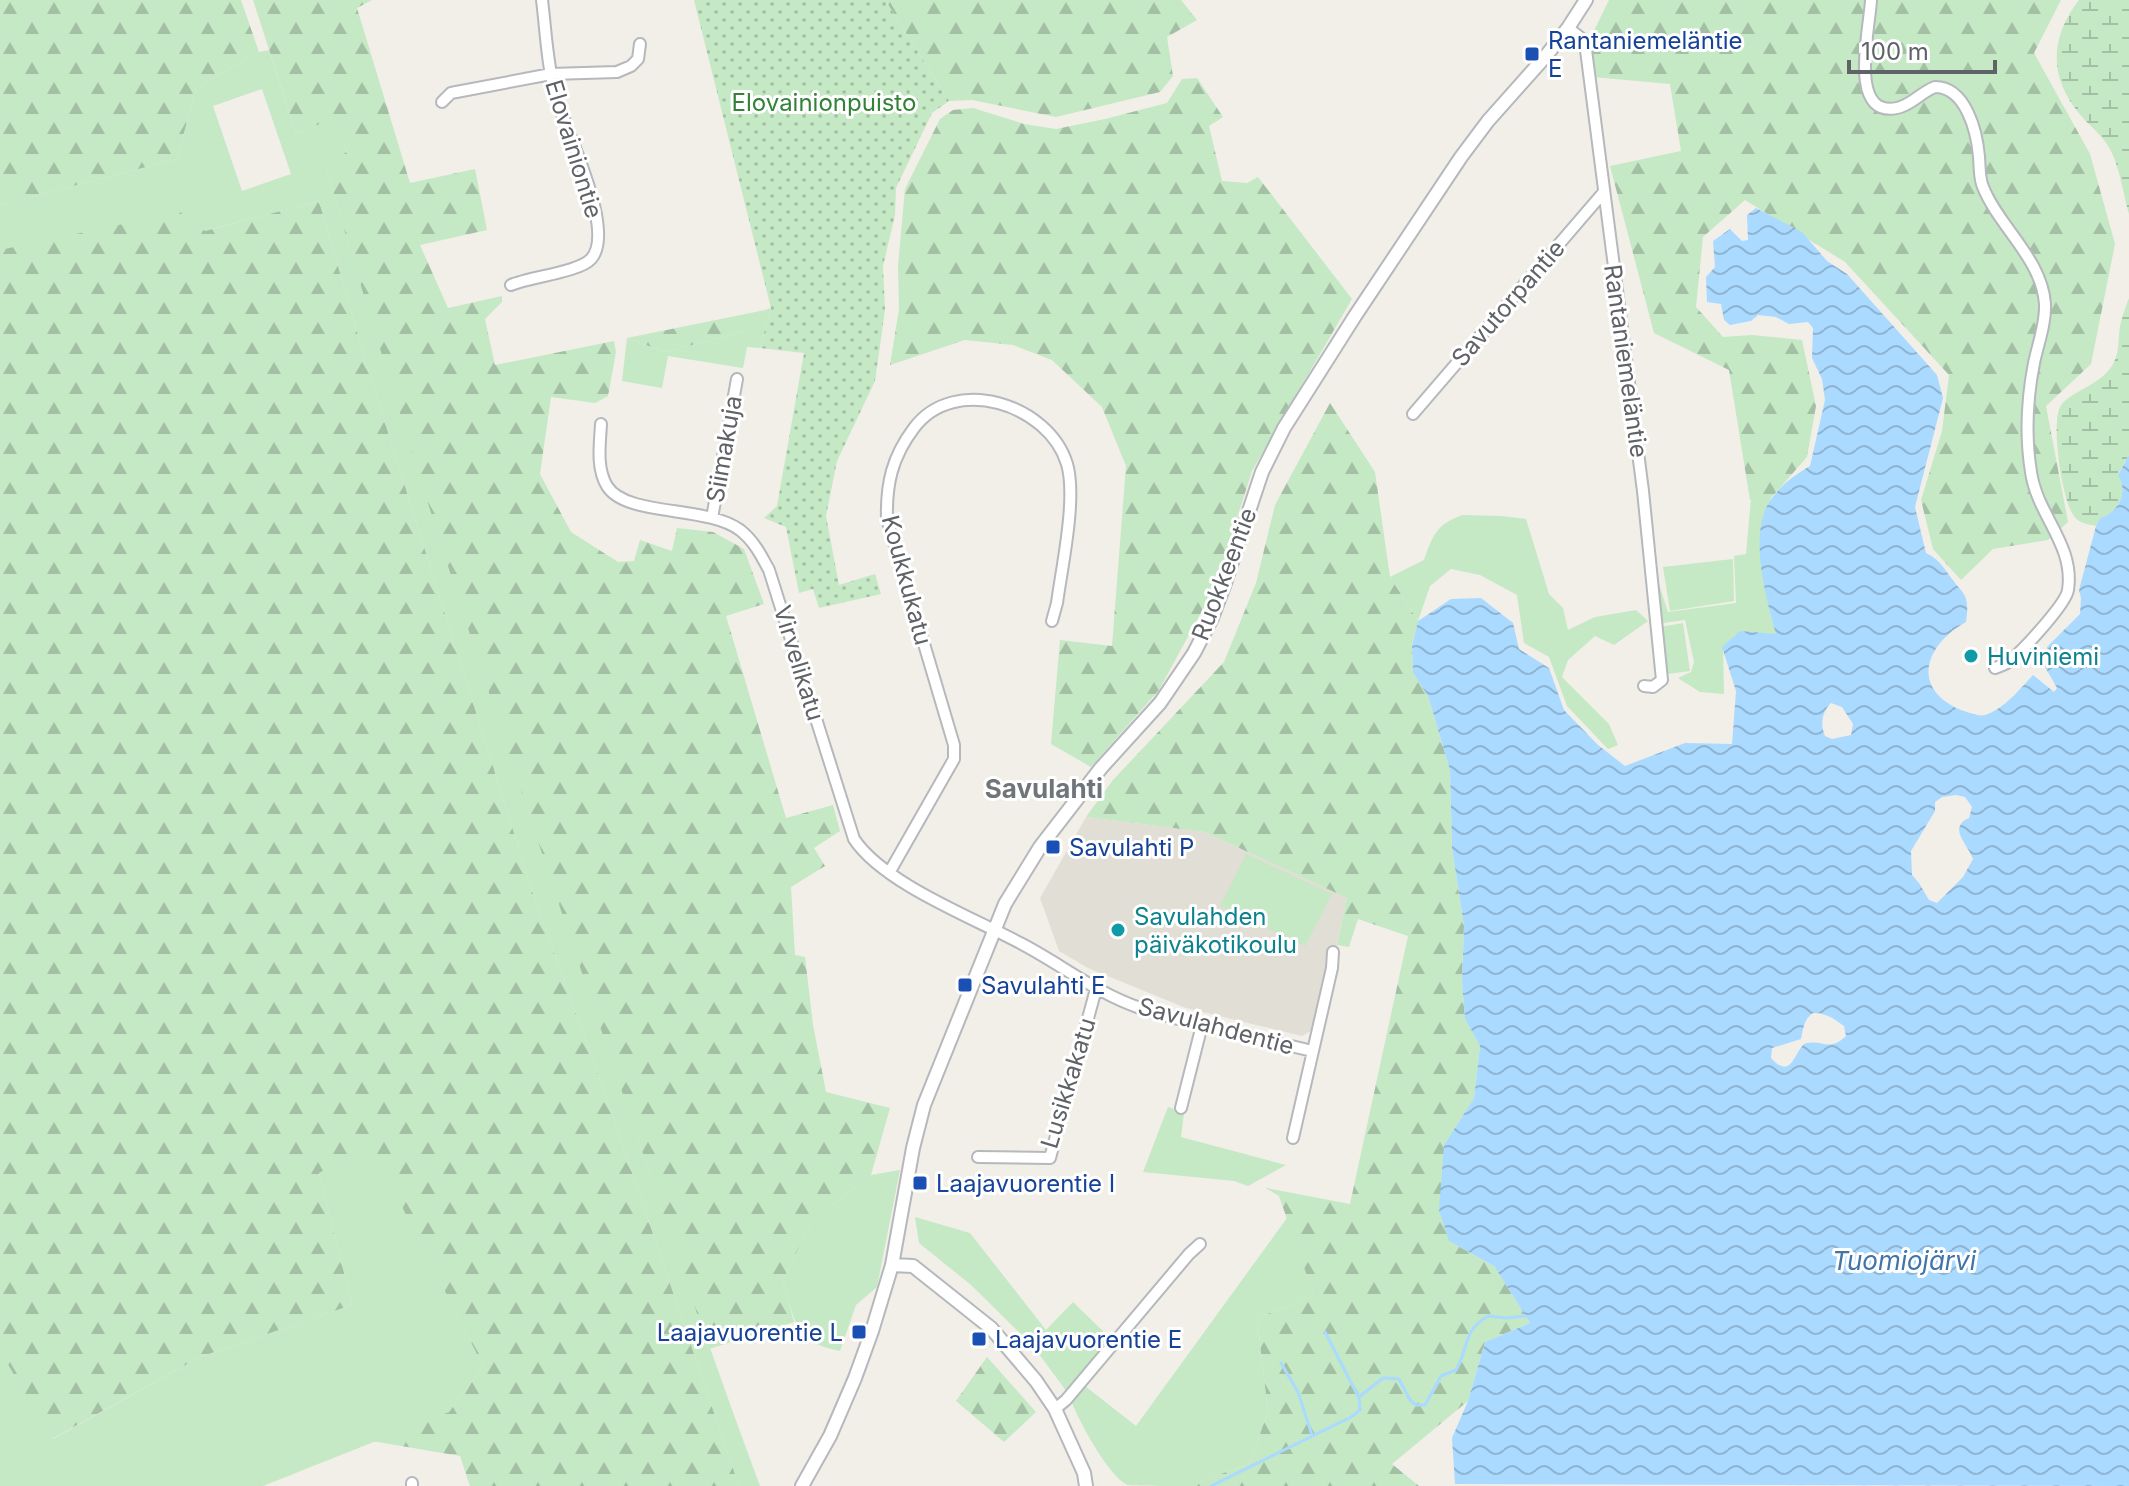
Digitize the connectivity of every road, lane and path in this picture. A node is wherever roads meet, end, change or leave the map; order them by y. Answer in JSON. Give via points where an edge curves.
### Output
{"nodes":[{"id":1,"x":542,"y":0,"type":"edge"},
{"id":2,"x":1586,"y":0,"type":"edge"},
{"id":3,"x":1871,"y":0,"type":"edge"},
{"id":4,"x":1568,"y":28,"type":"junction"},
{"id":5,"x":640,"y":44,"type":"dead end"},
{"id":6,"x":551,"y":74,"type":"junction"},
{"id":7,"x":442,"y":102,"type":"dead end"},
{"id":8,"x":1603,"y":193,"type":"junction"},
{"id":9,"x":511,"y":285,"type":"dead end"},
{"id":10,"x":737,"y":379,"type":"dead end"},
{"id":11,"x":1413,"y":414,"type":"dead end"},
{"id":12,"x":601,"y":424,"type":"dead end"},
{"id":13,"x":712,"y":518,"type":"junction"},
{"id":14,"x":1052,"y":621,"type":"dead end"},
{"id":15,"x":1995,"y":668,"type":"dead end"},
{"id":16,"x":1644,"y":686,"type":"dead end"},
{"id":17,"x":889,"y":873,"type":"junction"},
{"id":18,"x":995,"y":931,"type":"junction"},
{"id":19,"x":1333,"y":952,"type":"dead end"},
{"id":20,"x":1096,"y":989,"type":"junction"},
{"id":21,"x":1202,"y":1025,"type":"junction"},
{"id":22,"x":1312,"y":1051,"type":"junction"},
{"id":23,"x":1181,"y":1108,"type":"dead end"},
{"id":24,"x":1293,"y":1138,"type":"dead end"},
{"id":25,"x":978,"y":1157,"type":"dead end"},
{"id":26,"x":1200,"y":1244,"type":"dead end"},
{"id":27,"x":892,"y":1265,"type":"junction"},
{"id":28,"x":1055,"y":1409,"type":"junction"},
{"id":29,"x":802,"y":1486,"type":"edge"},
{"id":30,"x":1086,"y":1486,"type":"edge"}],
"edges":[{"from":1,"to":6,"type":"street","name":"Elovainiontie"},
{"from":2,"to":4,"type":"street","name":"Ruokkeentie"},
{"from":3,"to":15,"type":"street","via":[[1864,72],[1868,96],[1878,106],[1893,109],[1935,87],[1958,97],[1971,121],[1984,190],[2035,272],[2045,300],[2027,439],[2038,501],[2068,558],[2069,586],[2059,609],[2014,658]]},
{"from":4,"to":8,"type":"street","name":"Rantaniemeläntie","via":[[1586,50]]},
{"from":4,"to":18,"type":"street","name":"Ruokkeentie","via":[[1461,157],[1305,394],[1262,472],[1220,597],[1194,653],[1160,703],[1040,847]]},
{"from":5,"to":6,"type":"street","via":[[638,59],[617,72]]},
{"from":6,"to":7,"type":"street","via":[[451,93]]},
{"from":6,"to":9,"type":"street","name":"Elovainiontie","via":[[587,175],[600,239],[592,258],[578,267]]},
{"from":8,"to":11,"type":"street","name":"Savutorpantie"},
{"from":8,"to":16,"type":"street","name":"Rantaniemeläntie","via":[[1662,680]]},
{"from":10,"to":13,"type":"street","name":"Siimakuja"},
{"from":12,"to":13,"type":"street","name":"Virvelikatu","via":[[600,467],[619,498]]},
{"from":13,"to":17,"type":"street","name":"Virvelikatu","via":[[737,528],[754,543],[769,570],[854,839]]},
{"from":14,"to":17,"type":"street","name":"Koukkukatu","via":[[1071,490],[1063,452],[1043,426],[1020,409],[978,400],[936,410],[914,426],[895,460],[886,488],[887,519],[954,759]]},
{"from":17,"to":18,"type":"street","name":"Virvelikatu"},
{"from":18,"to":20,"type":"street","name":"Savulahdentie"},
{"from":18,"to":27,"type":"street","name":"Ruokkeentie","via":[[924,1105]]},
{"from":19,"to":22,"type":"street"},
{"from":20,"to":21,"type":"street","name":"Savulahdentie"},
{"from":20,"to":25,"type":"street","name":"Lusikkakatu","via":[[1050,1158]]},
{"from":21,"to":22,"type":"street","name":"Savulahdentie"},
{"from":21,"to":23,"type":"street"},
{"from":22,"to":24,"type":"street"},
{"from":26,"to":28,"type":"street"},
{"from":27,"to":28,"type":"street","via":[[913,1266],[991,1328]]},
{"from":27,"to":29,"type":"street","name":"Ruokkeentie","via":[[855,1378]]},
{"from":28,"to":30,"type":"street"}]}
